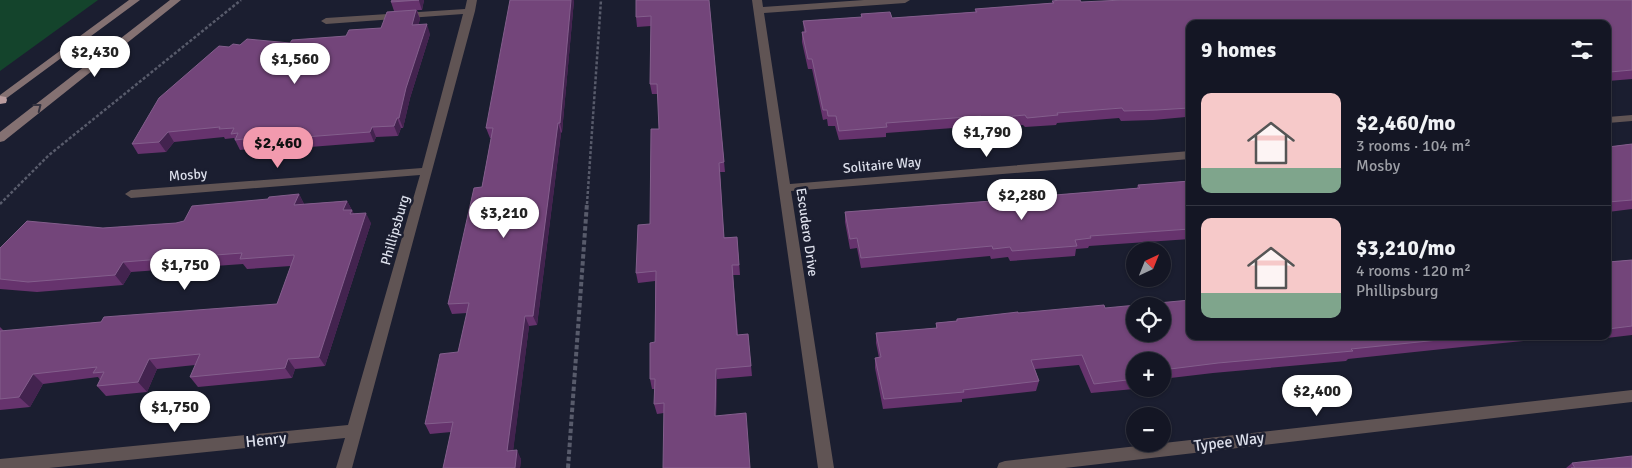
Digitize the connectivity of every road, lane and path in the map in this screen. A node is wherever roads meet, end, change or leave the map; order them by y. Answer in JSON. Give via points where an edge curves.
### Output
{"nodes":[{"id":1,"x":135,"y":0,"type":"edge"},
{"id":2,"x":176,"y":0,"type":"edge"},
{"id":3,"x":241,"y":0,"type":"edge"},
{"id":4,"x":601,"y":0,"type":"edge"},
{"id":5,"x":906,"y":0,"type":"edge"},
{"id":6,"x":471,"y":5,"type":"edge"},
{"id":7,"x":758,"y":5,"type":"edge"},
{"id":8,"x":326,"y":21,"type":"dead end"},
{"id":9,"x":0,"y":100,"type":"edge"},
{"id":10,"x":1632,"y":118,"type":"edge"},
{"id":11,"x":1611,"y":120,"type":"edge"},
{"id":12,"x":0,"y":138,"type":"edge"},
{"id":13,"x":1186,"y":155,"type":"edge"},
{"id":14,"x":427,"y":171,"type":"junction"},
{"id":15,"x":786,"y":188,"type":"junction"},
{"id":16,"x":131,"y":194,"type":"dead end"},
{"id":17,"x":0,"y":204,"type":"edge"},
{"id":18,"x":1632,"y":396,"type":"edge"},
{"id":19,"x":353,"y":431,"type":"junction"},
{"id":20,"x":0,"y":466,"type":"edge"},
{"id":21,"x":344,"y":468,"type":"edge"},
{"id":22,"x":568,"y":468,"type":"edge"},
{"id":23,"x":826,"y":468,"type":"edge"},
{"id":24,"x":1005,"y":468,"type":"edge"}],
"edges":[{"from":1,"to":9,"type":"main road"},
{"from":12,"to":2,"type":"main road","one_way":true},
{"from":3,"to":17,"type":"path","via":[[49,155]]},
{"from":4,"to":22,"type":"path"},
{"from":5,"to":7,"type":"street"},
{"from":6,"to":8,"type":"street"},
{"from":6,"to":14,"type":"street","name":"Phillipsburg"},
{"from":7,"to":15,"type":"street","name":"Escudero Drive"},
{"from":10,"to":11,"type":"street"},
{"from":13,"to":15,"type":"street","name":"Solitaire Way"},
{"from":14,"to":16,"type":"street","name":"Mosby"},
{"from":14,"to":19,"type":"street","name":"Phillipsburg"},
{"from":15,"to":23,"type":"street","name":"Escudero Drive"},
{"from":18,"to":24,"type":"street","name":"Typee Way"},
{"from":19,"to":20,"type":"street","name":"Henry"},
{"from":19,"to":21,"type":"street","name":"Phillipsburg"}]}
